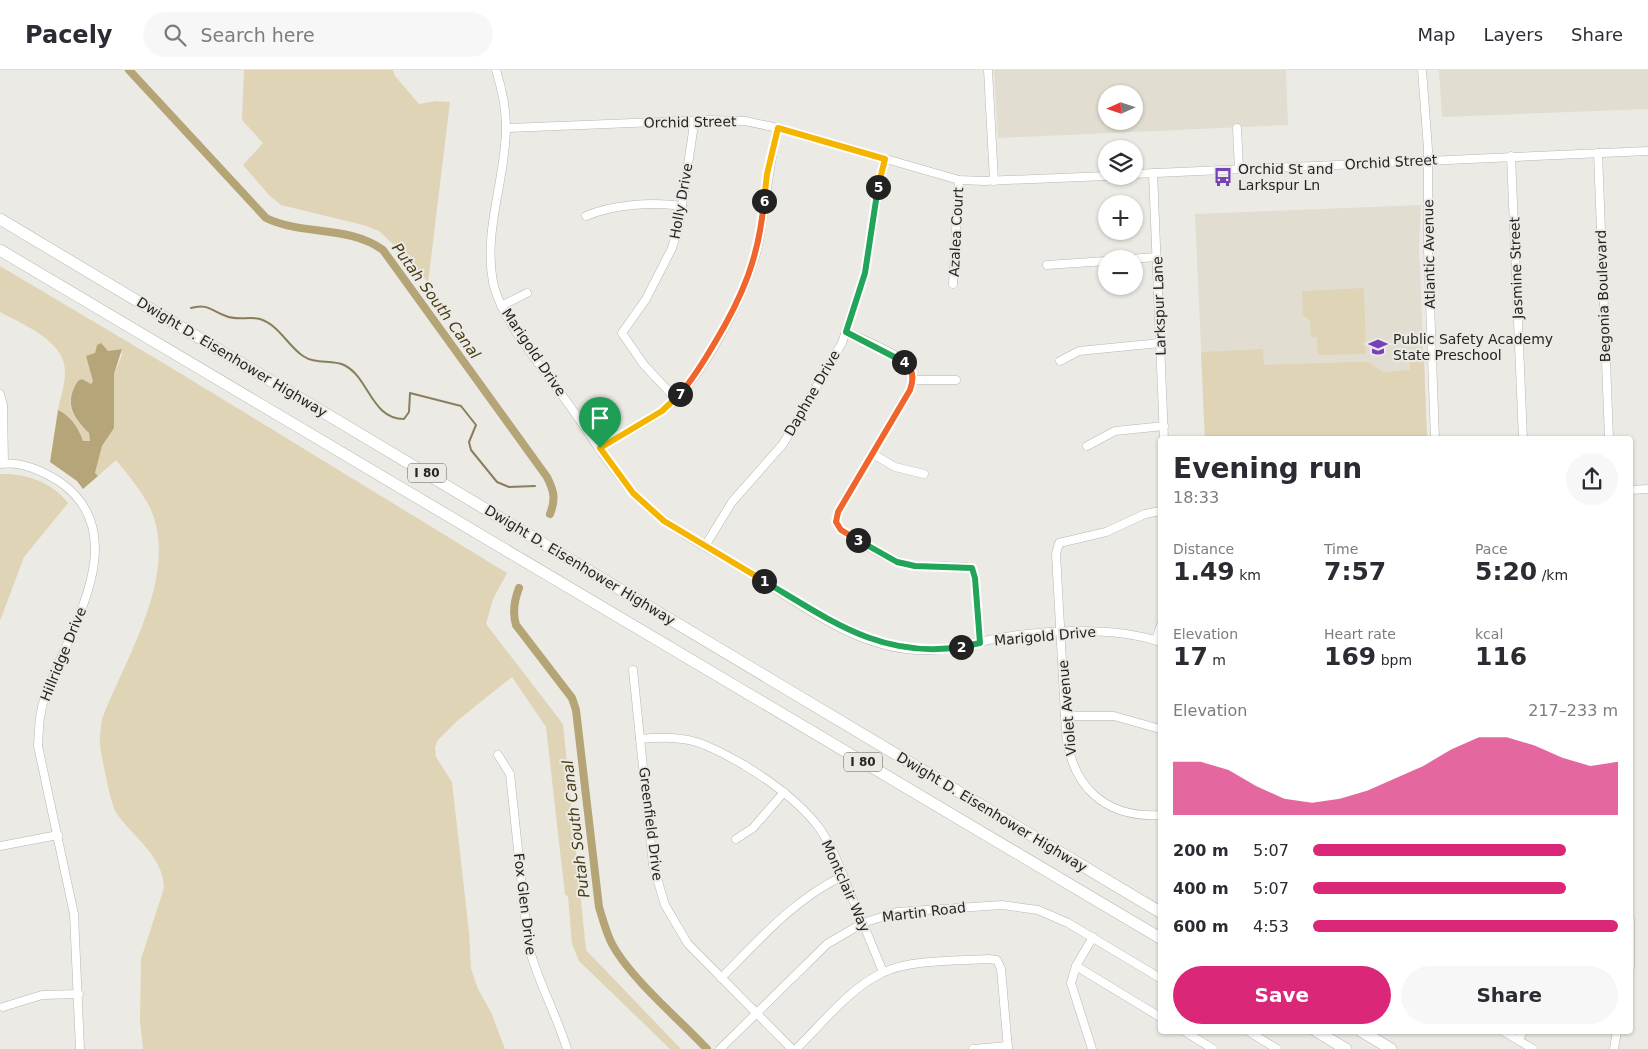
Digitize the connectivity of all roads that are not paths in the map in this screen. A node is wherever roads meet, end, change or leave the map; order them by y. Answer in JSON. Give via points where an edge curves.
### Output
{"nodes":[{"id":1,"x":496,"y":70,"type":"edge"},
{"id":2,"x":988,"y":70,"type":"edge"},
{"id":3,"x":1422,"y":70,"type":"edge"},
{"id":4,"x":692,"y":121,"type":"junction"},
{"id":5,"x":506,"y":128,"type":"junction"},
{"id":6,"x":778,"y":128,"type":"junction"},
{"id":7,"x":1237,"y":128,"type":"dead end"},
{"id":8,"x":1648,"y":151,"type":"edge"},
{"id":9,"x":1598,"y":153,"type":"junction"},
{"id":10,"x":1511,"y":156,"type":"junction"},
{"id":11,"x":885,"y":159,"type":"junction"},
{"id":12,"x":1428,"y":160,"type":"junction"},
{"id":13,"x":1239,"y":169,"type":"junction"},
{"id":14,"x":1153,"y":173,"type":"junction"},
{"id":15,"x":1143,"y":174,"type":"edge"},
{"id":16,"x":1098,"y":176,"type":"edge"},
{"id":17,"x":959,"y":180,"type":"junction"},
{"id":18,"x":994,"y":181,"type":"junction"},
{"id":19,"x":682,"y":206,"type":"junction"},
{"id":20,"x":586,"y":216,"type":"dead end"},
{"id":21,"x":0,"y":219,"type":"edge"},
{"id":22,"x":0,"y":250,"type":"edge"},
{"id":23,"x":1156,"y":257,"type":"junction"},
{"id":24,"x":1143,"y":258,"type":"edge"},
{"id":25,"x":1098,"y":262,"type":"edge"},
{"id":26,"x":1047,"y":265,"type":"dead end"},
{"id":27,"x":953,"y":284,"type":"dead end"},
{"id":28,"x":527,"y":293,"type":"dead end"},
{"id":29,"x":502,"y":306,"type":"junction"},
{"id":30,"x":846,"y":332,"type":"junction"},
{"id":31,"x":1160,"y":343,"type":"junction"},
{"id":32,"x":1060,"y":361,"type":"dead end"},
{"id":33,"x":914,"y":380,"type":"junction"},
{"id":34,"x":956,"y":380,"type":"dead end"},
{"id":35,"x":0,"y":394,"type":"edge"},
{"id":36,"x":676,"y":399,"type":"junction"},
{"id":37,"x":1164,"y":426,"type":"junction"},
{"id":38,"x":1164,"y":436,"type":"edge"},
{"id":39,"x":1436,"y":436,"type":"edge"},
{"id":40,"x":1523,"y":436,"type":"edge"},
{"id":41,"x":1609,"y":436,"type":"edge"},
{"id":42,"x":1087,"y":446,"type":"dead end"},
{"id":43,"x":600,"y":448,"type":"junction"},
{"id":44,"x":873,"y":454,"type":"junction"},
{"id":45,"x":2,"y":464,"type":"edge"},
{"id":46,"x":924,"y":474,"type":"dead end"},
{"id":47,"x":1633,"y":490,"type":"edge"},
{"id":48,"x":1648,"y":490,"type":"edge"},
{"id":49,"x":1158,"y":511,"type":"edge"},
{"id":50,"x":705,"y":546,"type":"junction"},
{"id":51,"x":1061,"y":633,"type":"junction"},
{"id":52,"x":1158,"y":641,"type":"edge"},
{"id":53,"x":980,"y":643,"type":"junction"},
{"id":54,"x":633,"y":670,"type":"dead end"},
{"id":55,"x":1066,"y":716,"type":"junction"},
{"id":56,"x":1158,"y":728,"type":"edge"},
{"id":57,"x":640,"y":738,"type":"junction"},
{"id":58,"x":498,"y":755,"type":"dead end"},
{"id":59,"x":784,"y":792,"type":"junction"},
{"id":60,"x":1158,"y":815,"type":"edge"},
{"id":61,"x":58,"y":835,"type":"junction"},
{"id":62,"x":736,"y":839,"type":"dead end"},
{"id":63,"x":0,"y":846,"type":"edge"},
{"id":64,"x":843,"y":876,"type":"junction"},
{"id":65,"x":1158,"y":911,"type":"edge"},
{"id":66,"x":863,"y":923,"type":"junction"},
{"id":67,"x":1093,"y":937,"type":"junction"},
{"id":68,"x":1158,"y":937,"type":"edge"},
{"id":69,"x":1076,"y":966,"type":"junction"},
{"id":70,"x":883,"y":972,"type":"junction"},
{"id":71,"x":1158,"y":977,"type":"edge"},
{"id":72,"x":721,"y":978,"type":"junction"},
{"id":73,"x":78,"y":994,"type":"junction"},
{"id":74,"x":3,"y":1007,"type":"dead end"},
{"id":75,"x":757,"y":1013,"type":"junction"},
{"id":76,"x":1158,"y":1016,"type":"edge"},
{"id":77,"x":1189,"y":1034,"type":"edge"},
{"id":78,"x":1253,"y":1034,"type":"edge"},
{"id":79,"x":1321,"y":1034,"type":"edge"},
{"id":80,"x":1366,"y":1034,"type":"edge"},
{"id":81,"x":1508,"y":1034,"type":"edge"},
{"id":82,"x":1522,"y":1034,"type":"edge"},
{"id":83,"x":1616,"y":1034,"type":"edge"},
{"id":84,"x":1519,"y":1040,"type":"junction"},
{"id":85,"x":720,"y":1048,"type":"edge"},
{"id":86,"x":1008,"y":1048,"type":"edge"},
{"id":87,"x":80,"y":1049,"type":"edge"},
{"id":88,"x":567,"y":1049,"type":"edge"},
{"id":89,"x":792,"y":1049,"type":"edge"},
{"id":90,"x":796,"y":1049,"type":"edge"},
{"id":91,"x":973,"y":1049,"type":"edge"},
{"id":92,"x":1092,"y":1049,"type":"edge"},
{"id":93,"x":1213,"y":1049,"type":"edge"},
{"id":94,"x":1277,"y":1049,"type":"edge"},
{"id":95,"x":1346,"y":1049,"type":"edge"},
{"id":96,"x":1391,"y":1049,"type":"edge"},
{"id":97,"x":1533,"y":1049,"type":"edge"},
{"id":98,"x":1614,"y":1049,"type":"edge"}],
"edges":[{"from":1,"to":5,"type":"street","name":"Marigold Drive","via":[[504,98]]},
{"from":2,"to":18,"type":"street"},
{"from":3,"to":12,"type":"street","name":"Atlantic Avenue"},
{"from":4,"to":5,"type":"street","name":"Orchid Street"},
{"from":4,"to":6,"type":"street","name":"Orchid Street","via":[[728,120]]},
{"from":4,"to":19,"type":"street","name":"Holly Drive"},
{"from":5,"to":29,"type":"street","name":"Marigold Drive","via":[[490,251],[492,278]]},
{"from":6,"to":11,"type":"street","name":"Orchid Street"},
{"from":6,"to":36,"type":"street","via":[[767,174],[758,244],[746,284],[699,369]]},
{"from":7,"to":13,"type":"street"},
{"from":8,"to":9,"type":"street","name":"Orchid Street"},
{"from":9,"to":10,"type":"street","name":"Orchid Street"},
{"from":9,"to":41,"type":"street","name":"Begonia Boulevard"},
{"from":10,"to":12,"type":"street","name":"Orchid Street"},
{"from":10,"to":40,"type":"street","name":"Jasmine Street"},
{"from":11,"to":17,"type":"street","name":"Orchid Street"},
{"from":11,"to":30,"type":"street","name":"Daphne Drive","via":[[865,273]]},
{"from":12,"to":13,"type":"street","name":"Orchid Street"},
{"from":12,"to":39,"type":"street","name":"Atlantic Avenue","via":[[1428,249]]},
{"from":13,"to":14,"type":"street","name":"Orchid Street"},
{"from":14,"to":15,"type":"street","name":"Orchid Street"},
{"from":14,"to":23,"type":"street","name":"Larkspur Lane"},
{"from":16,"to":18,"type":"street","name":"Orchid Street"},
{"from":17,"to":18,"type":"street","name":"Orchid Street"},
{"from":17,"to":27,"type":"street","name":"Azalea Court"},
{"from":19,"to":20,"type":"street","via":[[603,208]]},
{"from":19,"to":36,"type":"street","name":"Holly Drive","via":[[675,240],[662,270],[622,333],[644,366]]},
{"from":21,"to":65,"type":"highway","name":"Dwight D. Eisenhower Highway","number":"I 80"},
{"from":22,"to":68,"type":"highway","name":"Dwight D. Eisenhower Highway","number":"I 80"},
{"from":23,"to":24,"type":"street"},
{"from":23,"to":31,"type":"street","name":"Larkspur Lane"},
{"from":25,"to":26,"type":"street"},
{"from":28,"to":29,"type":"street"},
{"from":29,"to":43,"type":"street","name":"Marigold Drive"},
{"from":30,"to":33,"type":"street","via":[[900,360],[912,371]]},
{"from":30,"to":50,"type":"street","name":"Daphne Drive","via":[[832,362],[783,444],[732,502]]},
{"from":31,"to":32,"type":"street","via":[[1079,351]]},
{"from":31,"to":37,"type":"street","name":"Larkspur Lane"},
{"from":33,"to":34,"type":"street"},
{"from":33,"to":44,"type":"street"},
{"from":35,"to":45,"type":"street","via":[[3,405]]},
{"from":36,"to":43,"type":"street"},
{"from":37,"to":38,"type":"street","name":"Larkspur Lane"},
{"from":37,"to":42,"type":"street","via":[[1115,431]]},
{"from":43,"to":50,"type":"street","name":"Marigold Drive","via":[[648,508]]},
{"from":44,"to":46,"type":"street","via":[[895,467]]},
{"from":44,"to":53,"type":"street","via":[[838,512],[836,522],[841,530],[897,562],[915,566],[972,568]]},
{"from":45,"to":61,"type":"street","name":"Hillridge Drive","via":[[29,466],[68,488],[89,519],[95,540],[96,562],[91,585],[44,698],[39,724],[38,746]]},
{"from":47,"to":48,"type":"street"},
{"from":49,"to":51,"type":"street","name":"Violet Avenue","via":[[1106,532],[1059,543],[1056,554]]},
{"from":50,"to":53,"type":"street","name":"Marigold Drive","via":[[865,638],[928,651]]},
{"from":51,"to":52,"type":"street","name":"Marigold Drive","via":[[1112,632]]},
{"from":51,"to":53,"type":"street","name":"Marigold Drive","via":[[1016,636]]},
{"from":51,"to":55,"type":"street","name":"Violet Avenue"},
{"from":54,"to":57,"type":"street","name":"Greenfield Drive"},
{"from":55,"to":56,"type":"street","via":[[1114,716]]},
{"from":55,"to":60,"type":"street","name":"Violet Avenue","via":[[1071,761],[1093,794],[1123,812]]},
{"from":57,"to":59,"type":"street","name":"Montclair Way","via":[[676,736],[695,740],[716,749]]},
{"from":57,"to":72,"type":"street","name":"Greenfield Drive","via":[[658,886],[668,911],[688,944]]},
{"from":58,"to":88,"type":"street","name":"Fox Glen Drive","via":[[510,774],[528,944],[534,968],[556,1013]]},
{"from":59,"to":62,"type":"street","via":[[753,828]]},
{"from":59,"to":64,"type":"street","name":"Montclair Way","via":[[820,830]]},
{"from":61,"to":63,"type":"street"},
{"from":61,"to":73,"type":"street","name":"Hillridge Drive","via":[[74,914]]},
{"from":64,"to":66,"type":"street","name":"Montclair Way"},
{"from":64,"to":72,"type":"street","via":[[788,911]]},
{"from":66,"to":67,"type":"street","name":"Martin Road","via":[[897,912],[1002,905],[1038,910]]},
{"from":66,"to":70,"type":"street","name":"Montclair Way"},
{"from":66,"to":75,"type":"street","name":"Martin Road","via":[[827,944]]},
{"from":67,"to":69,"type":"street"},
{"from":67,"to":71,"type":"street","name":"Martin Road"},
{"from":69,"to":76,"type":"street"},
{"from":69,"to":92,"type":"street","via":[[1072,992]]},
{"from":70,"to":86,"type":"street","via":[[916,964],[997,960],[1001,969]]},
{"from":70,"to":90,"type":"street","via":[[856,990]]},
{"from":72,"to":75,"type":"street","name":"Greenfield Drive"},
{"from":73,"to":74,"type":"street","via":[[42,995]]},
{"from":73,"to":87,"type":"street","name":"Hillridge Drive"},
{"from":75,"to":85,"type":"street","name":"Martin Road"},
{"from":75,"to":89,"type":"street","name":"Greenfield Drive"},
{"from":77,"to":93,"type":"street"},
{"from":78,"to":94,"type":"street"},
{"from":79,"to":95,"type":"highway"},
{"from":80,"to":96,"type":"highway"},
{"from":81,"to":84,"type":"street"},
{"from":82,"to":84,"type":"street"},
{"from":83,"to":98,"type":"street"},
{"from":84,"to":97,"type":"street"},
{"from":86,"to":91,"type":"street"}]}
